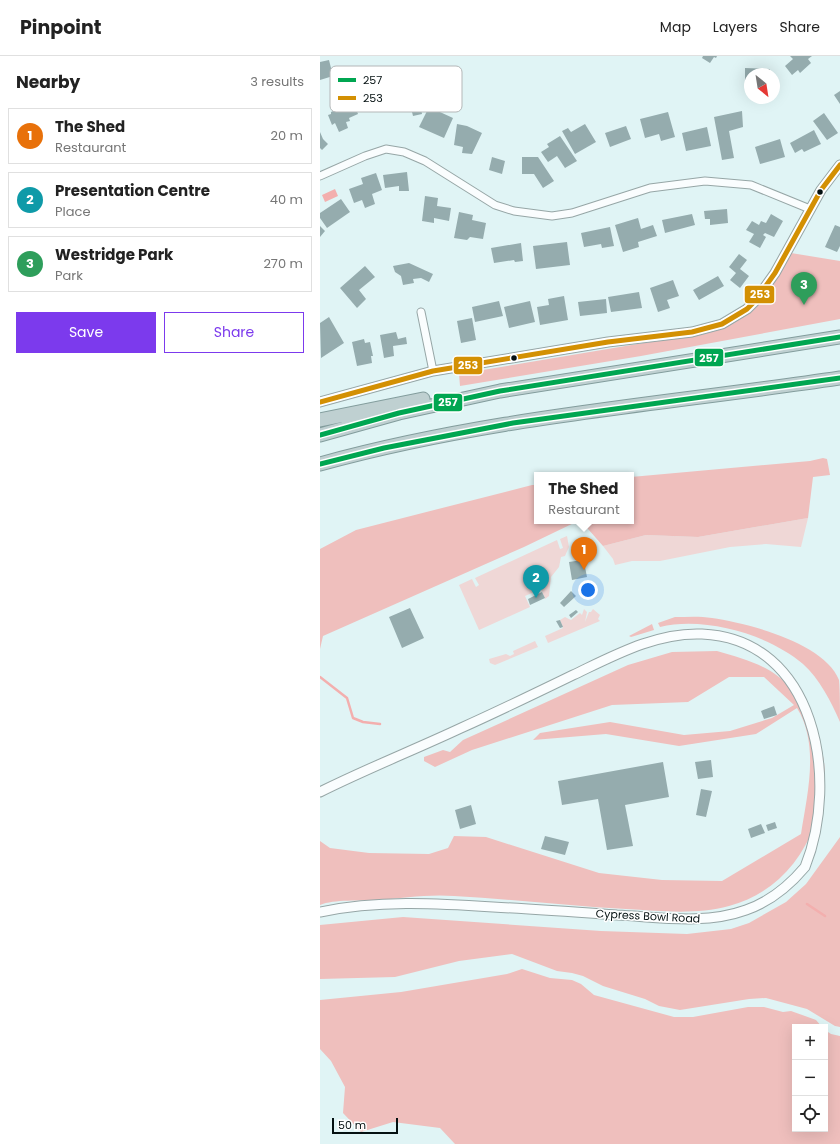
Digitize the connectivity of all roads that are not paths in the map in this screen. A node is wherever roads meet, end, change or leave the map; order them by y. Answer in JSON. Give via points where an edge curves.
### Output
{"nodes":[{"id":1,"x":840,"y":165,"type":"edge"},
{"id":2,"x":320,"y":176,"type":"edge"},
{"id":3,"x":810,"y":209,"type":"junction"},
{"id":4,"x":422,"y":312,"type":"dead end"},
{"id":5,"x":840,"y":337,"type":"edge"},
{"id":6,"x":433,"y":371,"type":"junction"},
{"id":7,"x":840,"y":378,"type":"edge"},
{"id":8,"x":500,"y":392,"type":"junction"},
{"id":9,"x":320,"y":402,"type":"edge"},
{"id":10,"x":320,"y":420,"type":"edge"},
{"id":11,"x":320,"y":435,"type":"edge"},
{"id":12,"x":406,"y":443,"type":"junction"},
{"id":13,"x":320,"y":464,"type":"edge"},
{"id":14,"x":320,"y":472,"type":"edge"},
{"id":15,"x":803,"y":684,"type":"dead end"},
{"id":16,"x":320,"y":792,"type":"edge"},
{"id":17,"x":820,"y":847,"type":"dead end"},
{"id":18,"x":320,"y":912,"type":"edge"}],
"edges":[{"from":1,"to":3,"type":"street"},
{"from":2,"to":3,"type":"street","via":[[386,149],[404,152],[425,161],[495,204],[552,216],[572,213],[650,188],[705,181],[751,184]]},
{"from":3,"to":6,"type":"street","via":[[775,274],[755,301],[722,324],[692,332],[608,342]]},
{"from":4,"to":6,"type":"street"},
{"from":5,"to":8,"type":"highway"},
{"from":6,"to":9,"type":"street"},
{"from":7,"to":12,"type":"highway","via":[[508,424]]},
{"from":8,"to":10,"type":"highway","via":[[437,396]]},
{"from":8,"to":11,"type":"highway","via":[[399,413]]},
{"from":12,"to":13,"type":"highway"},
{"from":12,"to":14,"type":"highway"},
{"from":15,"to":16,"type":"street","via":[[768,654],[737,640],[703,634],[670,637],[617,655]]},
{"from":17,"to":18,"type":"street","name":"Cypress Bowl Road","via":[[797,878],[765,902],[730,915],[710,918],[666,918],[421,903],[359,906]]}]}
